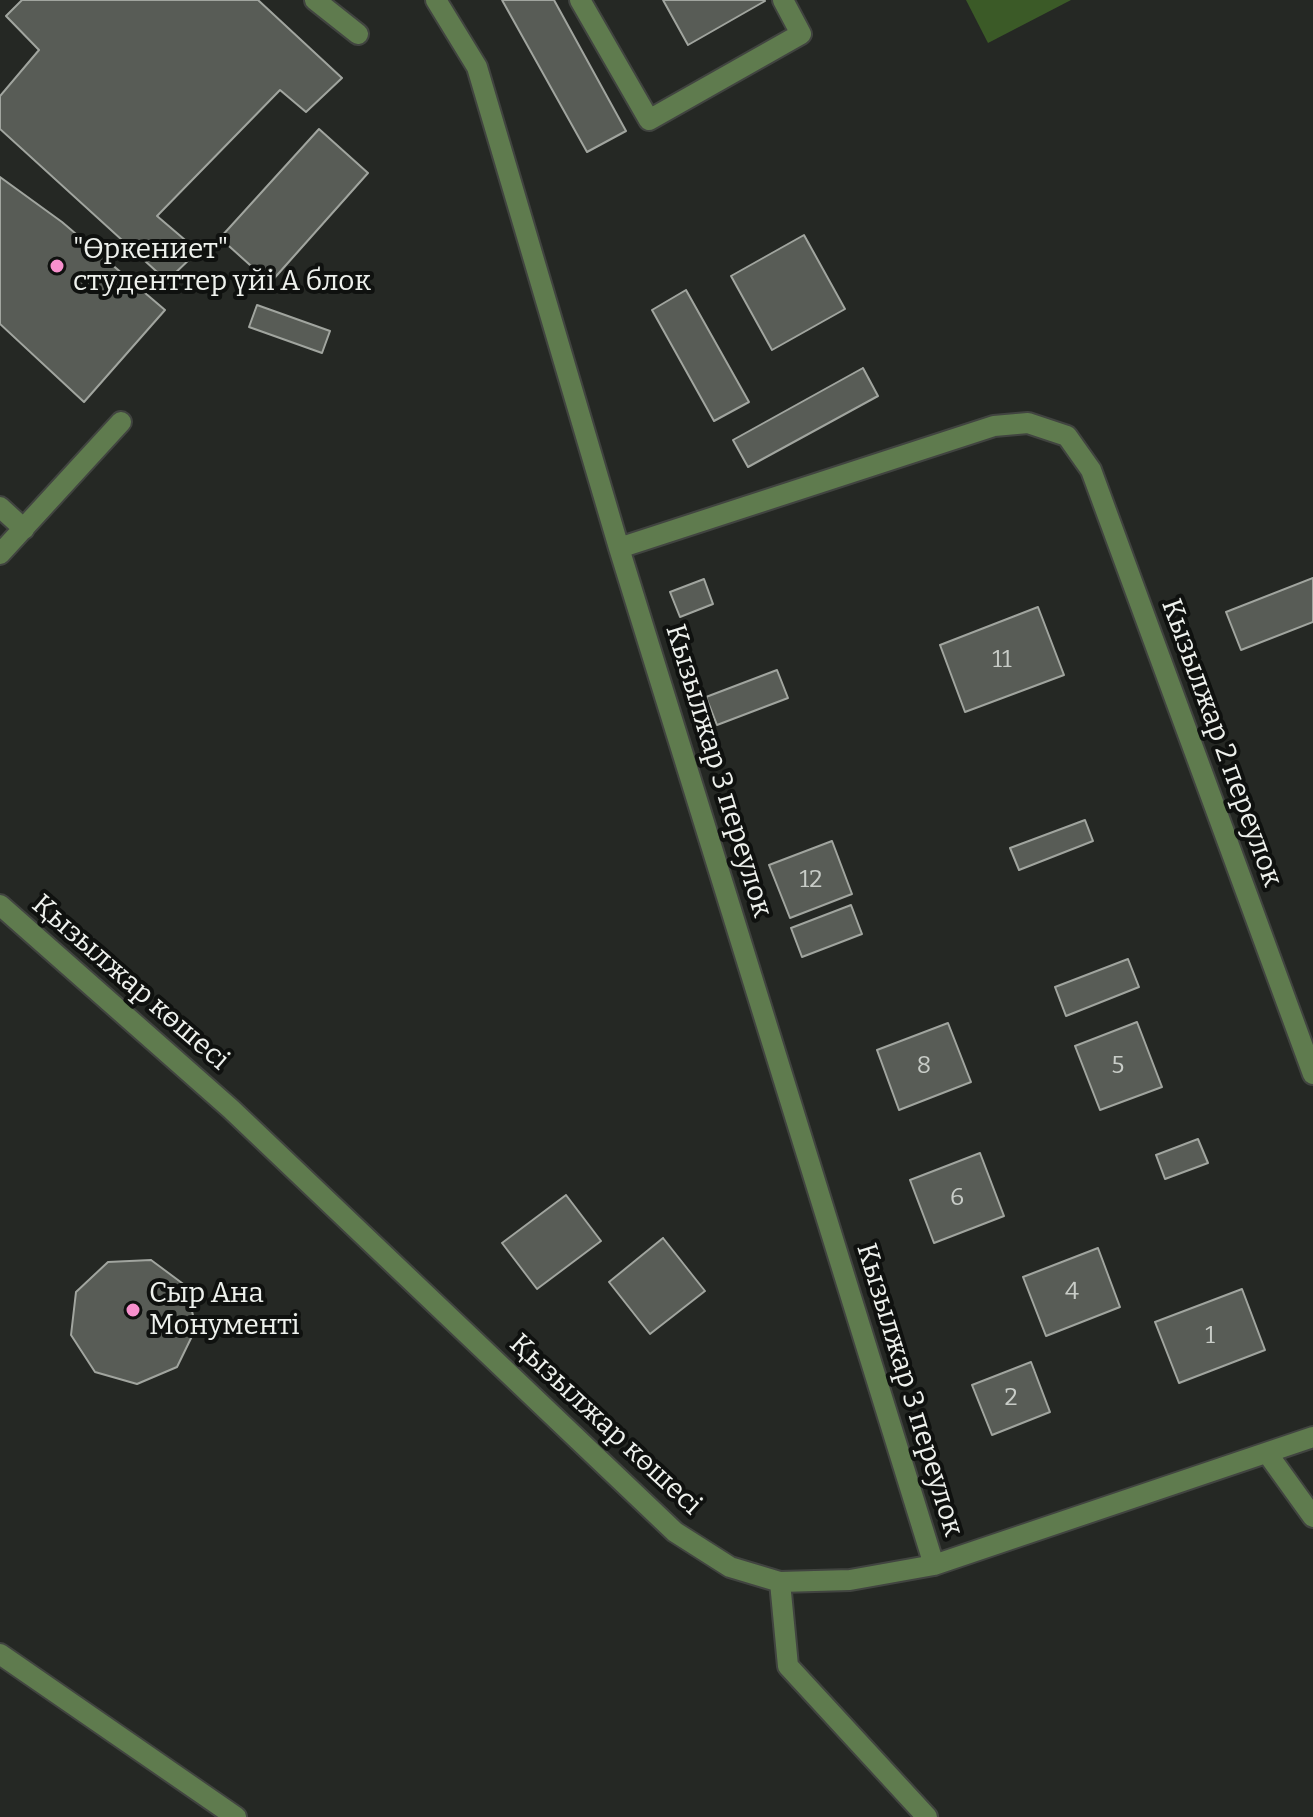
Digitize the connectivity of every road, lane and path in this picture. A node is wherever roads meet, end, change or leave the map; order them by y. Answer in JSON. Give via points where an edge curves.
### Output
{"nodes":[{"id":1,"x":315,"y":0,"type":"edge"},
{"id":2,"x":436,"y":0,"type":"edge"},
{"id":3,"x":580,"y":0,"type":"edge"},
{"id":4,"x":783,"y":0,"type":"edge"},
{"id":5,"x":358,"y":34,"type":"dead end"},
{"id":6,"x":121,"y":422,"type":"dead end"},
{"id":7,"x":0,"y":507,"type":"edge"},
{"id":8,"x":24,"y":529,"type":"junction"},
{"id":9,"x":619,"y":548,"type":"junction"},
{"id":10,"x":0,"y":554,"type":"edge"},
{"id":11,"x":0,"y":905,"type":"edge"},
{"id":12,"x":1313,"y":1074,"type":"edge"},
{"id":13,"x":1313,"y":1437,"type":"edge"},
{"id":14,"x":1267,"y":1453,"type":"junction"},
{"id":15,"x":1313,"y":1517,"type":"edge"},
{"id":16,"x":934,"y":1565,"type":"junction"},
{"id":17,"x":780,"y":1582,"type":"junction"},
{"id":18,"x":0,"y":1654,"type":"edge"},
{"id":19,"x":236,"y":1817,"type":"edge"},
{"id":20,"x":927,"y":1817,"type":"edge"}],
"edges":[{"from":1,"to":5,"type":"street"},
{"from":2,"to":9,"type":"street","name":"Кызылжар 3 переулок","via":[[477,67]]},
{"from":3,"to":4,"type":"street","via":[[649,120],[801,34]]},
{"from":6,"to":8,"type":"street"},
{"from":7,"to":8,"type":"street"},
{"from":8,"to":10,"type":"street"},
{"from":9,"to":12,"type":"street","name":"Кызылжар 2 переулок","via":[[994,426],[1028,423],[1067,436],[1091,470]]},
{"from":9,"to":16,"type":"street","name":"Кызылжар 3 переулок"},
{"from":11,"to":17,"type":"street","name":"Қызылжар көшесі","via":[[231,1109],[675,1532],[730,1567]]},
{"from":13,"to":14,"type":"street","name":"Қызылжар көшесі"},
{"from":14,"to":15,"type":"street"},
{"from":14,"to":16,"type":"street","name":"Қызылжар көшесі"},
{"from":16,"to":17,"type":"street","name":"Қызылжар көшесі","via":[[850,1580]]},
{"from":17,"to":20,"type":"street","via":[[788,1666]]},
{"from":18,"to":19,"type":"street"}]}
